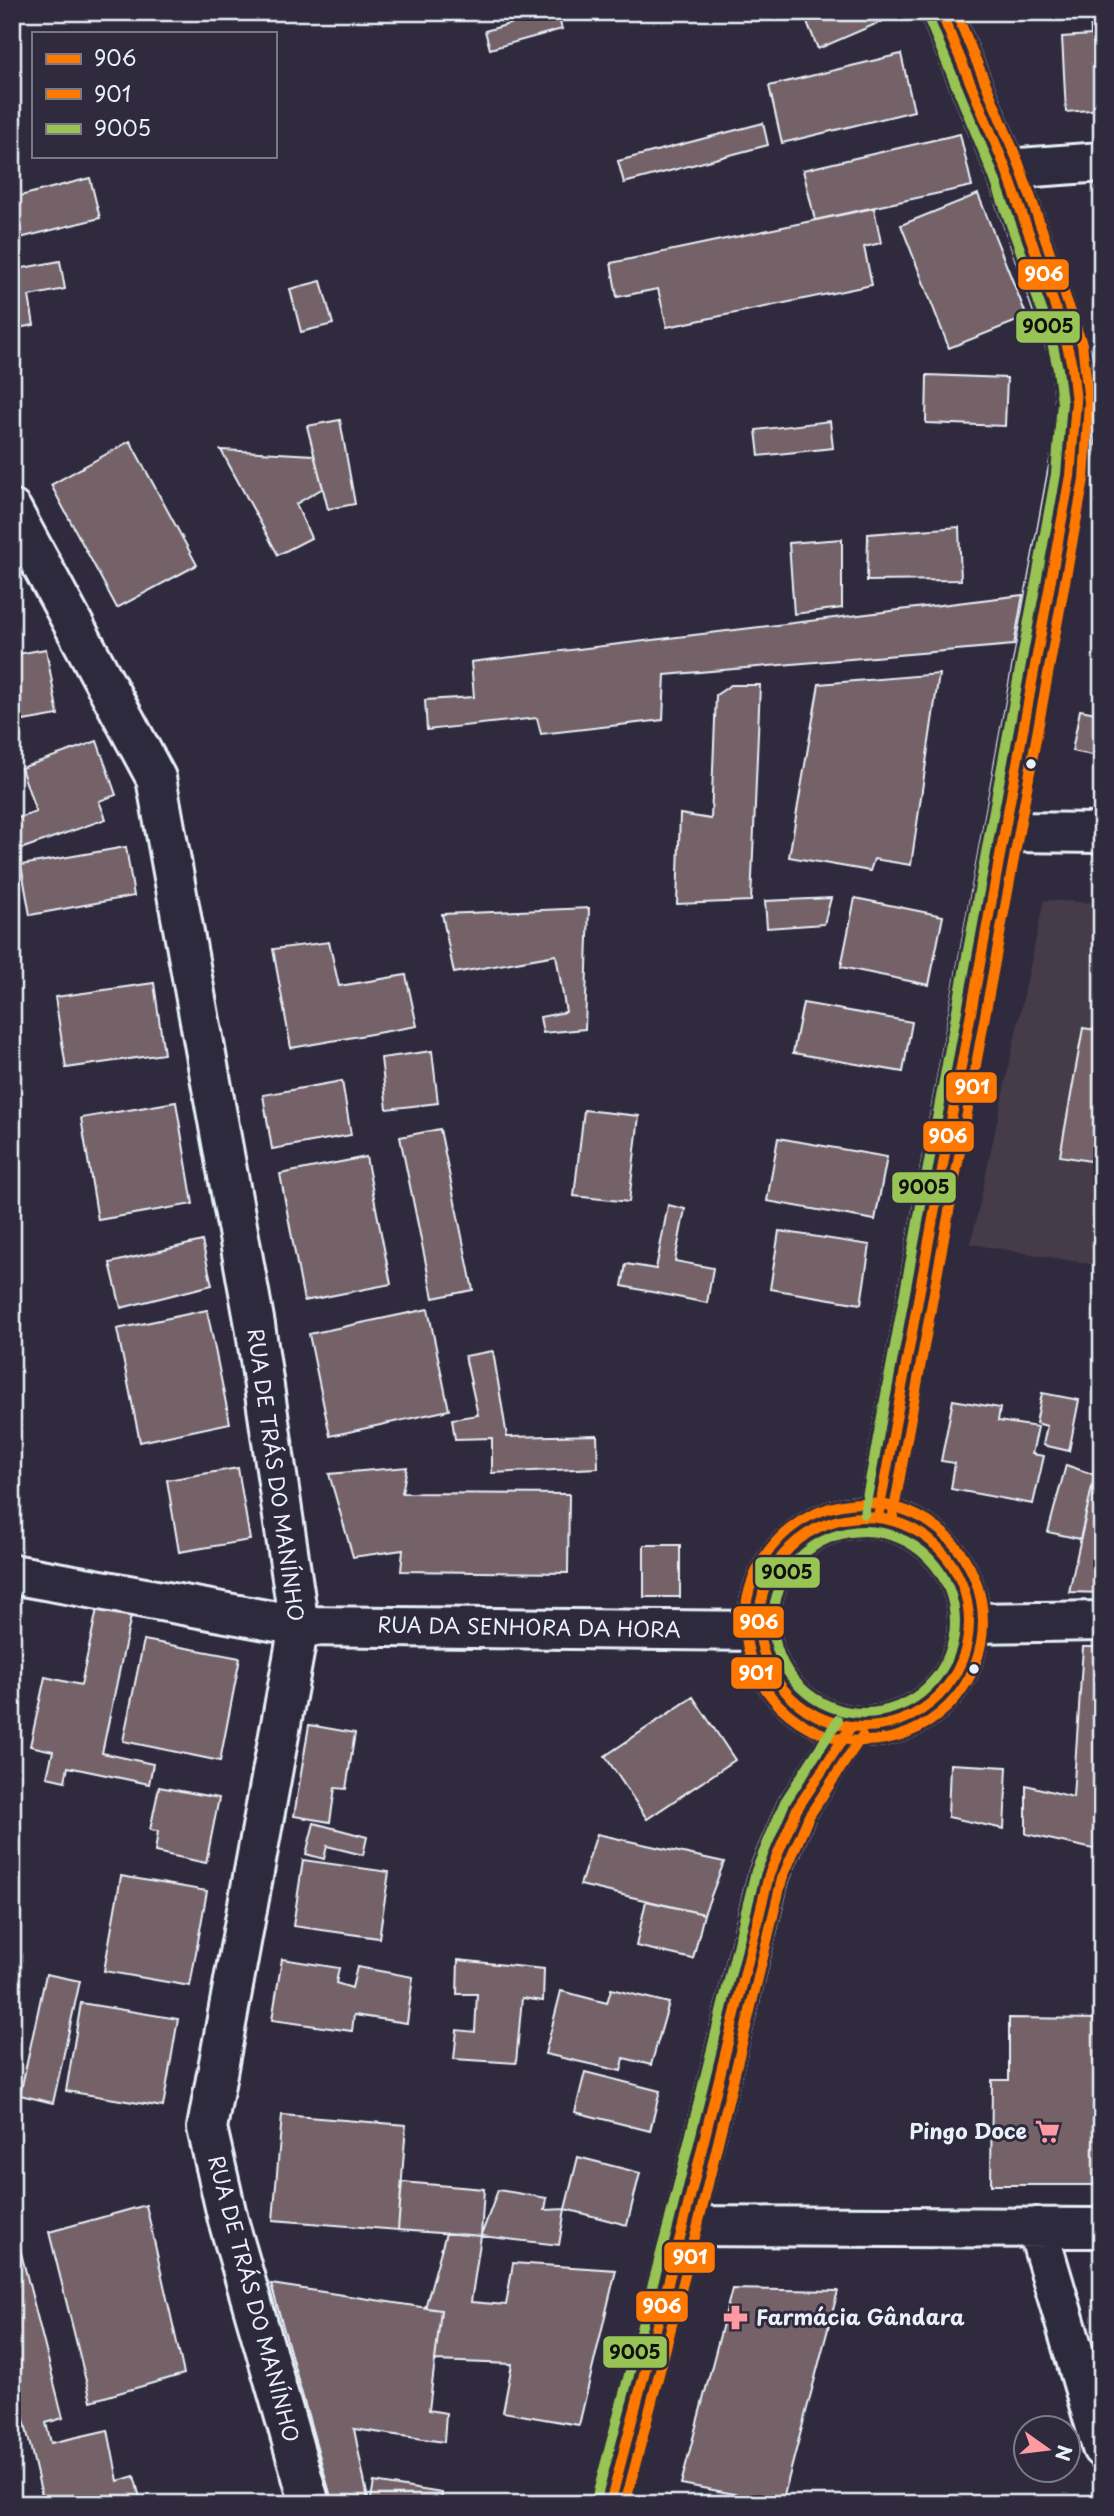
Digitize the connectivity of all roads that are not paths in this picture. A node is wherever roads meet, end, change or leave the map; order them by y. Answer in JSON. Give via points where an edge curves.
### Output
{"nodes":[{"id":1,"x":941,"y":12,"type":"edge"},
{"id":2,"x":1102,"y":162,"type":"edge"},
{"id":3,"x":1006,"y":169,"type":"junction"},
{"id":4,"x":12,"y":510,"type":"edge"},
{"id":5,"x":1005,"y":831,"type":"junction"},
{"id":6,"x":1102,"y":833,"type":"edge"},
{"id":7,"x":878,"y":1517,"type":"junction"},
{"id":8,"x":12,"y":1574,"type":"edge"},
{"id":9,"x":1102,"y":1621,"type":"edge"},
{"id":10,"x":969,"y":1623,"type":"junction"},
{"id":11,"x":299,"y":1626,"type":"junction"},
{"id":12,"x":760,"y":1631,"type":"junction"},
{"id":13,"x":850,"y":1728,"type":"junction"},
{"id":14,"x":683,"y":2226,"type":"junction"},
{"id":15,"x":1037,"y":2227,"type":"junction"},
{"id":16,"x":1102,"y":2228,"type":"edge"},
{"id":17,"x":1102,"y":2448,"type":"edge"},
{"id":18,"x":310,"y":2504,"type":"edge"},
{"id":19,"x":610,"y":2504,"type":"edge"}],
"edges":[{"from":1,"to":3,"type":"street"},
{"from":2,"to":3,"type":"street"},
{"from":3,"to":5,"type":"street","via":[[1071,356],[1077,412],[1070,476]]},
{"from":4,"to":11,"type":"street","name":"RUA DE TRÁS DO MANÍNHO","via":[[156,778],[255,1325]]},
{"from":5,"to":6,"type":"street"},
{"from":5,"to":7,"type":"street"},
{"from":7,"to":10,"type":"street","via":[[915,1528],[936,1544],[954,1566],[965,1591]]},
{"from":7,"to":12,"type":"street","via":[[837,1520],[812,1529],[783,1553],[767,1579],[758,1614]]},
{"from":8,"to":11,"type":"street","name":"RUA DA SENHORA DA HORA"},
{"from":9,"to":10,"type":"street"},
{"from":10,"to":13,"type":"street","via":[[961,1662],[931,1704],[904,1720]]},
{"from":11,"to":12,"type":"street","name":"RUA DA SENHORA DA HORA"},
{"from":11,"to":18,"type":"street","name":"RUA DE TRÁS DO MANÍNHO","via":[[207,2128],[228,2220]]},
{"from":12,"to":13,"type":"street","via":[[771,1673],[785,1693],[810,1713]]},
{"from":13,"to":14,"type":"street","via":[[797,1810],[769,1875]]},
{"from":14,"to":15,"type":"street"},
{"from":14,"to":19,"type":"street"},
{"from":15,"to":16,"type":"street"},
{"from":15,"to":17,"type":"street"}]}
